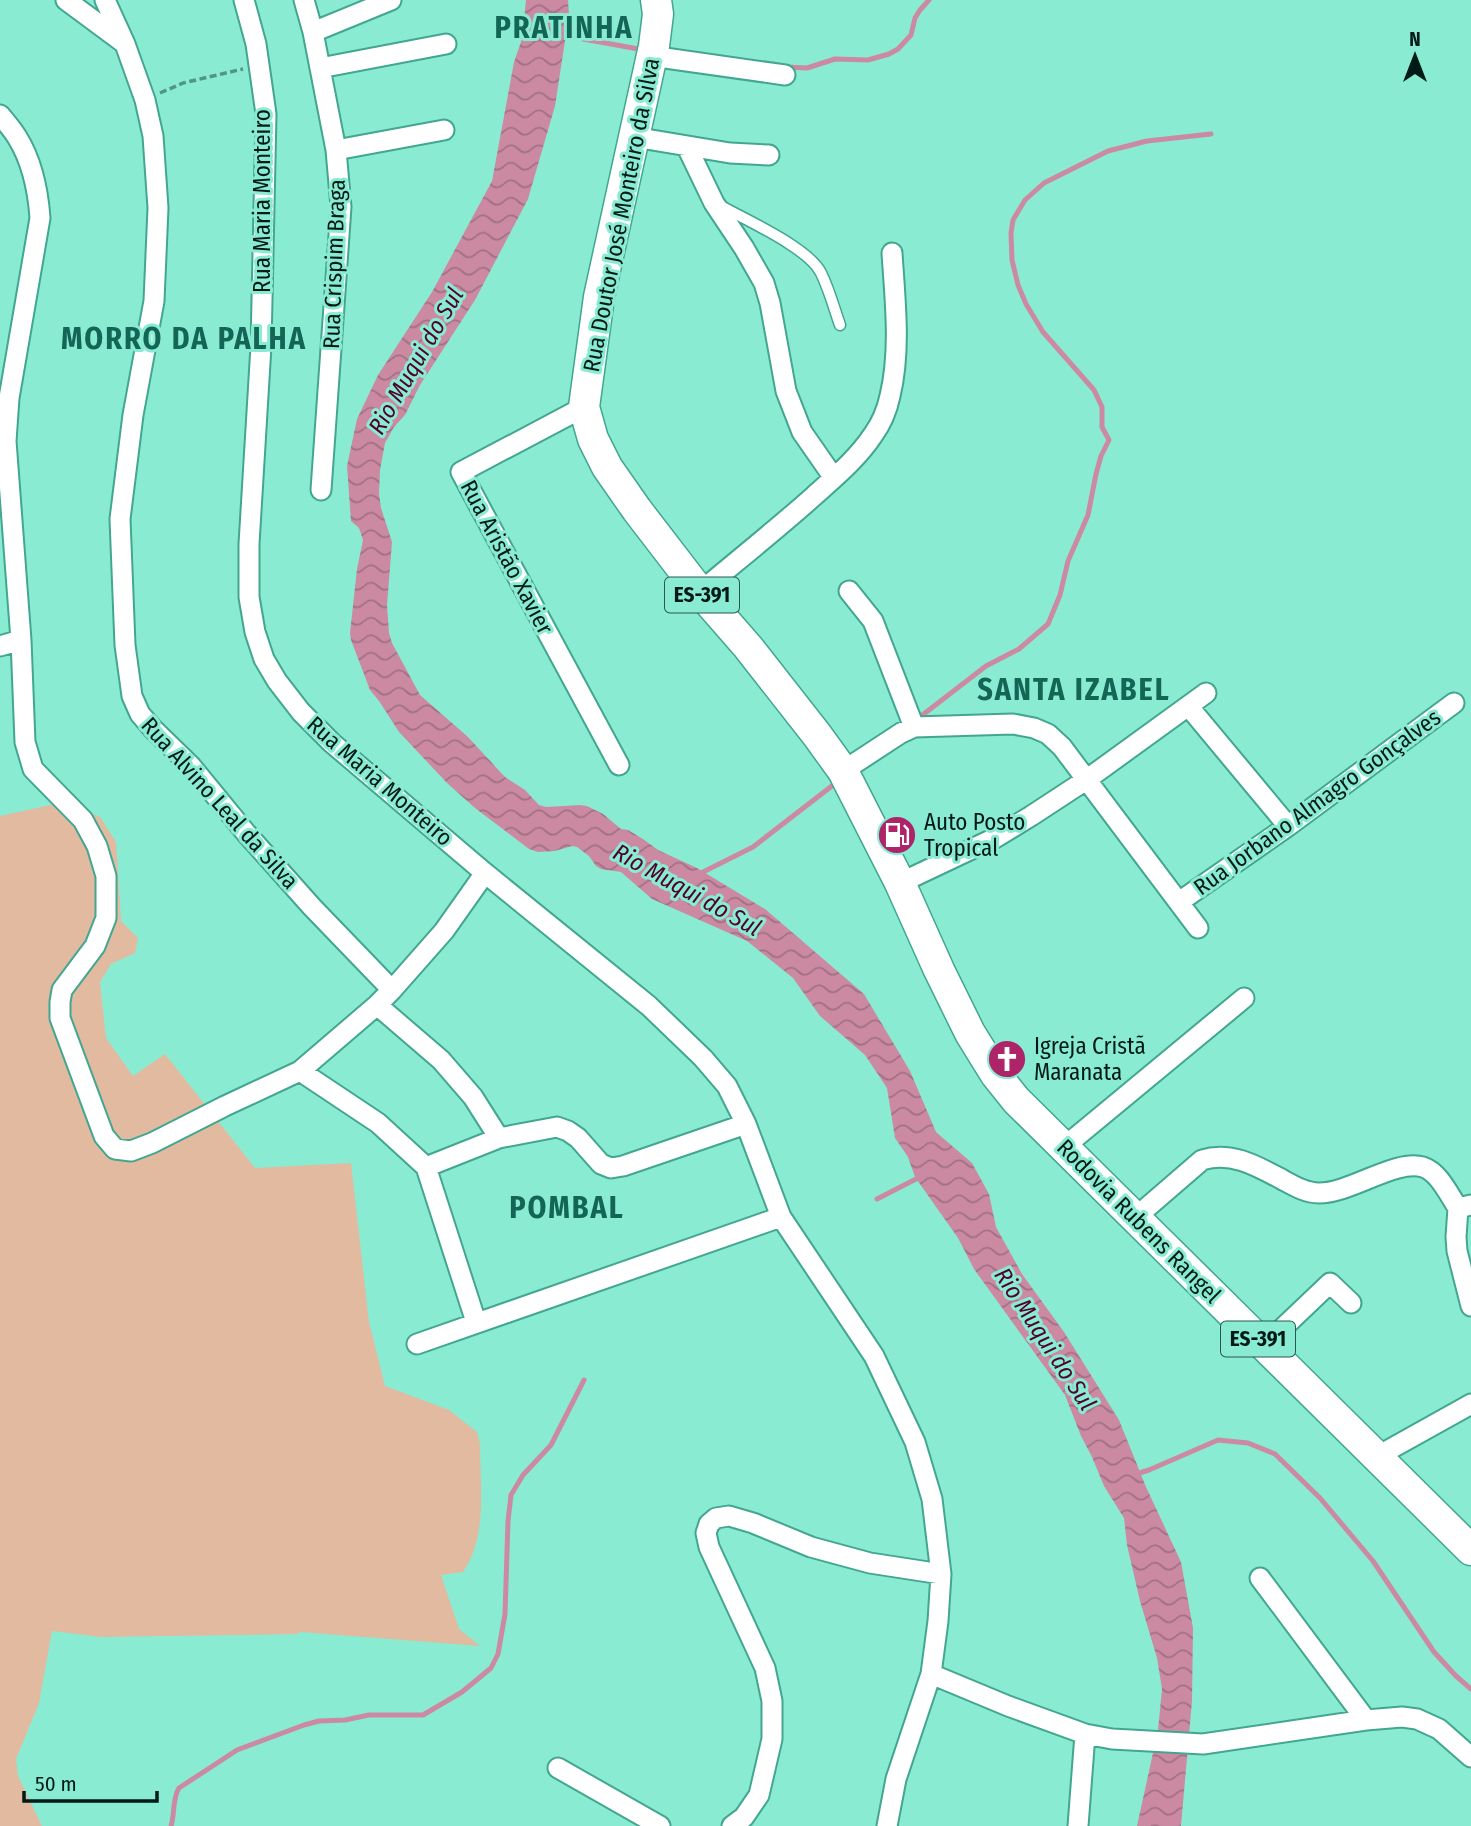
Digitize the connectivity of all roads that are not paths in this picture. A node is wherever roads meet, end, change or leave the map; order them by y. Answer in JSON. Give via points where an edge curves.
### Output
{"nodes":[{"id":1,"x":66,"y":0,"type":"edge"},
{"id":2,"x":105,"y":0,"type":"edge"},
{"id":3,"x":244,"y":0,"type":"edge"},
{"id":4,"x":304,"y":0,"type":"edge"},
{"id":5,"x":391,"y":0,"type":"edge"},
{"id":6,"x":656,"y":0,"type":"edge"},
{"id":7,"x":313,"y":32,"type":"junction"},
{"id":8,"x":125,"y":44,"type":"junction"},
{"id":9,"x":446,"y":44,"type":"dead end"},
{"id":10,"x":651,"y":56,"type":"junction"},
{"id":11,"x":320,"y":68,"type":"junction"},
{"id":12,"x":785,"y":75,"type":"dead end"},
{"id":13,"x":0,"y":115,"type":"edge"},
{"id":14,"x":444,"y":130,"type":"dead end"},
{"id":15,"x":634,"y":137,"type":"junction"},
{"id":16,"x":687,"y":147,"type":"junction"},
{"id":17,"x":336,"y":150,"type":"junction"},
{"id":18,"x":769,"y":155,"type":"dead end"},
{"id":19,"x":714,"y":203,"type":"junction"},
{"id":20,"x":892,"y":253,"type":"dead end"},
{"id":21,"x":840,"y":325,"type":"dead end"},
{"id":22,"x":584,"y":407,"type":"junction"},
{"id":23,"x":834,"y":478,"type":"junction"},
{"id":24,"x":321,"y":490,"type":"dead end"},
{"id":25,"x":849,"y":591,"type":"dead end"},
{"id":26,"x":700,"y":592,"type":"junction"},
{"id":27,"x":21,"y":640,"type":"junction"},
{"id":28,"x":0,"y":646,"type":"edge"},
{"id":29,"x":1206,"y":693,"type":"dead end"},
{"id":30,"x":1454,"y":702,"type":"dead end"},
{"id":31,"x":1189,"y":707,"type":"junction"},
{"id":32,"x":914,"y":727,"type":"junction"},
{"id":33,"x":619,"y":765,"type":"dead end"},
{"id":34,"x":843,"y":771,"type":"junction"},
{"id":35,"x":1086,"y":780,"type":"junction"},
{"id":36,"x":1289,"y":826,"type":"junction"},
{"id":37,"x":485,"y":873,"type":"junction"},
{"id":38,"x":900,"y":883,"type":"junction"},
{"id":39,"x":1179,"y":902,"type":"junction"},
{"id":40,"x":1198,"y":928,"type":"dead end"},
{"id":41,"x":392,"y":990,"type":"junction"},
{"id":42,"x":1244,"y":998,"type":"dead end"},
{"id":43,"x":377,"y":1005,"type":"junction"},
{"id":44,"x":300,"y":1071,"type":"junction"},
{"id":45,"x":746,"y":1124,"type":"junction"},
{"id":46,"x":1055,"y":1137,"type":"junction"},
{"id":47,"x":499,"y":1138,"type":"junction"},
{"id":48,"x":426,"y":1167,"type":"junction"},
{"id":49,"x":1464,"y":1206,"type":"edge"},
{"id":50,"x":1136,"y":1217,"type":"junction"},
{"id":51,"x":786,"y":1225,"type":"junction"},
{"id":52,"x":1351,"y":1303,"type":"dead end"},
{"id":53,"x":1471,"y":1306,"type":"edge"},
{"id":54,"x":476,"y":1322,"type":"junction"},
{"id":55,"x":416,"y":1344,"type":"dead end"},
{"id":56,"x":1265,"y":1345,"type":"junction"},
{"id":57,"x":1471,"y":1404,"type":"edge"},
{"id":58,"x":1376,"y":1457,"type":"junction"},
{"id":59,"x":1471,"y":1550,"type":"edge"},
{"id":60,"x":941,"y":1574,"type":"junction"},
{"id":61,"x":1260,"y":1578,"type":"dead end"},
{"id":62,"x":931,"y":1674,"type":"junction"},
{"id":63,"x":1366,"y":1720,"type":"junction"},
{"id":64,"x":1085,"y":1734,"type":"junction"},
{"id":65,"x":1470,"y":1756,"type":"edge"},
{"id":66,"x":558,"y":1768,"type":"dead end"},
{"id":67,"x":1471,"y":1777,"type":"edge"},
{"id":68,"x":660,"y":1826,"type":"edge"},
{"id":69,"x":732,"y":1826,"type":"edge"},
{"id":70,"x":887,"y":1826,"type":"edge"},
{"id":71,"x":1078,"y":1826,"type":"edge"}],
"edges":[{"from":1,"to":8,"type":"street"},
{"from":2,"to":8,"type":"street","name":"Rua Alvino Leal da Silva"},
{"from":3,"to":37,"type":"street","name":"Rua Maria Monteiro","via":[[256,44],[265,114],[261,346],[249,544],[249,597],[255,632],[264,659],[301,712]]},
{"from":4,"to":7,"type":"street","name":"Rua Crispim Braga"},
{"from":5,"to":7,"type":"street"},
{"from":6,"to":10,"type":"main road","name":"Rua Doutor José Monteiro da Silva","number":"ES-391"},
{"from":7,"to":11,"type":"street","name":"Rua Crispim Braga"},
{"from":8,"to":41,"type":"street","name":"Rua Alvino Leal da Silva","via":[[153,136],[158,208],[154,301],[120,519],[125,645],[132,696],[153,729],[191,766],[312,908]]},
{"from":9,"to":11,"type":"street"},
{"from":10,"to":12,"type":"street"},
{"from":10,"to":15,"type":"main road","name":"Rua Doutor José Monteiro da Silva","number":"ES-391"},
{"from":11,"to":17,"type":"street","name":"Rua Crispim Braga"},
{"from":13,"to":27,"type":"street","via":[[18,138],[30,167],[40,218],[9,398],[6,441]]},
{"from":14,"to":17,"type":"street"},
{"from":15,"to":16,"type":"street"},
{"from":15,"to":22,"type":"main road","name":"Rua Doutor José Monteiro da Silva","number":"ES-391","via":[[600,297]]},
{"from":16,"to":18,"type":"street"},
{"from":16,"to":19,"type":"street"},
{"from":17,"to":24,"type":"street","name":"Rua Crispim Braga","via":[[341,207]]},
{"from":19,"to":21,"type":"lane","via":[[806,254],[821,272]]},
{"from":19,"to":23,"type":"street","via":[[764,283],[786,391],[802,432]]},
{"from":20,"to":23,"type":"street","via":[[896,333],[890,396],[874,435]]},
{"from":22,"to":26,"type":"main road","name":"Rua Doutor José Monteiro da Silva","number":"ES-391","via":[[607,467]]},
{"from":22,"to":33,"type":"street","name":"Rua Aristão Xavier","via":[[461,472]]},
{"from":23,"to":26,"type":"street"},
{"from":25,"to":32,"type":"street","via":[[873,621]]},
{"from":26,"to":34,"type":"main road","name":"Rua Doutor José Monteiro da Silva","number":"ES-391"},
{"from":27,"to":28,"type":"street"},
{"from":27,"to":44,"type":"street","via":[[25,742],[33,769],[83,820],[106,876],[106,918],[95,946],[62,990],[60,1002],[60,1018],[104,1136],[114,1149],[131,1152]]},
{"from":29,"to":31,"type":"street"},
{"from":30,"to":36,"type":"street","name":"Rua Jorbano Almagro Gonçalves"},
{"from":31,"to":35,"type":"street"},
{"from":31,"to":36,"type":"street"},
{"from":32,"to":34,"type":"street"},
{"from":32,"to":35,"type":"street","via":[[1013,724],[1034,728],[1062,747]]},
{"from":34,"to":38,"type":"main road","name":"Rua Doutor José Monteiro da Silva","number":"ES-391"},
{"from":35,"to":38,"type":"street","via":[[995,838]]},
{"from":35,"to":39,"type":"street"},
{"from":36,"to":39,"type":"street","name":"Rua Jorbano Almagro Gonçalves"},
{"from":37,"to":41,"type":"street","via":[[444,931]]},
{"from":37,"to":45,"type":"street","name":"Rua Maria Monteiro","via":[[649,1006],[694,1049],[727,1086]]},
{"from":38,"to":46,"type":"main road","name":"Rua Doutor José Monteiro da Silva","number":"ES-391","via":[[970,1033],[1016,1100]]},
{"from":39,"to":40,"type":"street"},
{"from":41,"to":43,"type":"street"},
{"from":42,"to":46,"type":"street"},
{"from":43,"to":44,"type":"street"},
{"from":43,"to":47,"type":"street","via":[[441,1060],[473,1097]]},
{"from":44,"to":48,"type":"street","via":[[378,1123]]},
{"from":45,"to":47,"type":"street","via":[[611,1168],[601,1164],[578,1138],[557,1127]]},
{"from":45,"to":51,"type":"street","name":"Rua Maria Monteiro"},
{"from":46,"to":50,"type":"main road","name":"Rodovia Rubens Rangel","number":"ES-391"},
{"from":47,"to":48,"type":"street"},
{"from":48,"to":54,"type":"street"},
{"from":49,"to":50,"type":"street","via":[[1426,1168],[1403,1167],[1320,1193],[1236,1157],[1212,1157],[1202,1160]]},
{"from":49,"to":53,"type":"street","via":[[1456,1237]]},
{"from":50,"to":56,"type":"main road","name":"Rodovia Rubens Rangel","number":"ES-391"},
{"from":51,"to":54,"type":"street"},
{"from":51,"to":60,"type":"street","name":"Rua Maria Monteiro","via":[[874,1356],[915,1442],[932,1499]]},
{"from":52,"to":56,"type":"street","via":[[1330,1283]]},
{"from":54,"to":55,"type":"street"},
{"from":56,"to":58,"type":"main road","name":"Rodovia Rubens Rangel","number":"ES-391"},
{"from":57,"to":58,"type":"street"},
{"from":58,"to":59,"type":"main road","name":"Rodovia Rubens Rangel","number":"ES-391"},
{"from":60,"to":62,"type":"street","name":"Rua Maria Monteiro"},
{"from":60,"to":69,"type":"street","via":[[811,1548],[729,1516],[709,1524],[709,1548],[765,1668],[772,1701],[772,1739],[759,1795]]},
{"from":61,"to":63,"type":"street"},
{"from":62,"to":64,"type":"street"},
{"from":62,"to":70,"type":"street","name":"Rua Maria Monteiro","via":[[896,1779]]},
{"from":63,"to":64,"type":"street","via":[[1203,1744]]},
{"from":63,"to":65,"type":"street","via":[[1417,1719],[1440,1729]]},
{"from":64,"to":71,"type":"street"},
{"from":65,"to":67,"type":"street"},
{"from":66,"to":68,"type":"street"}]}
